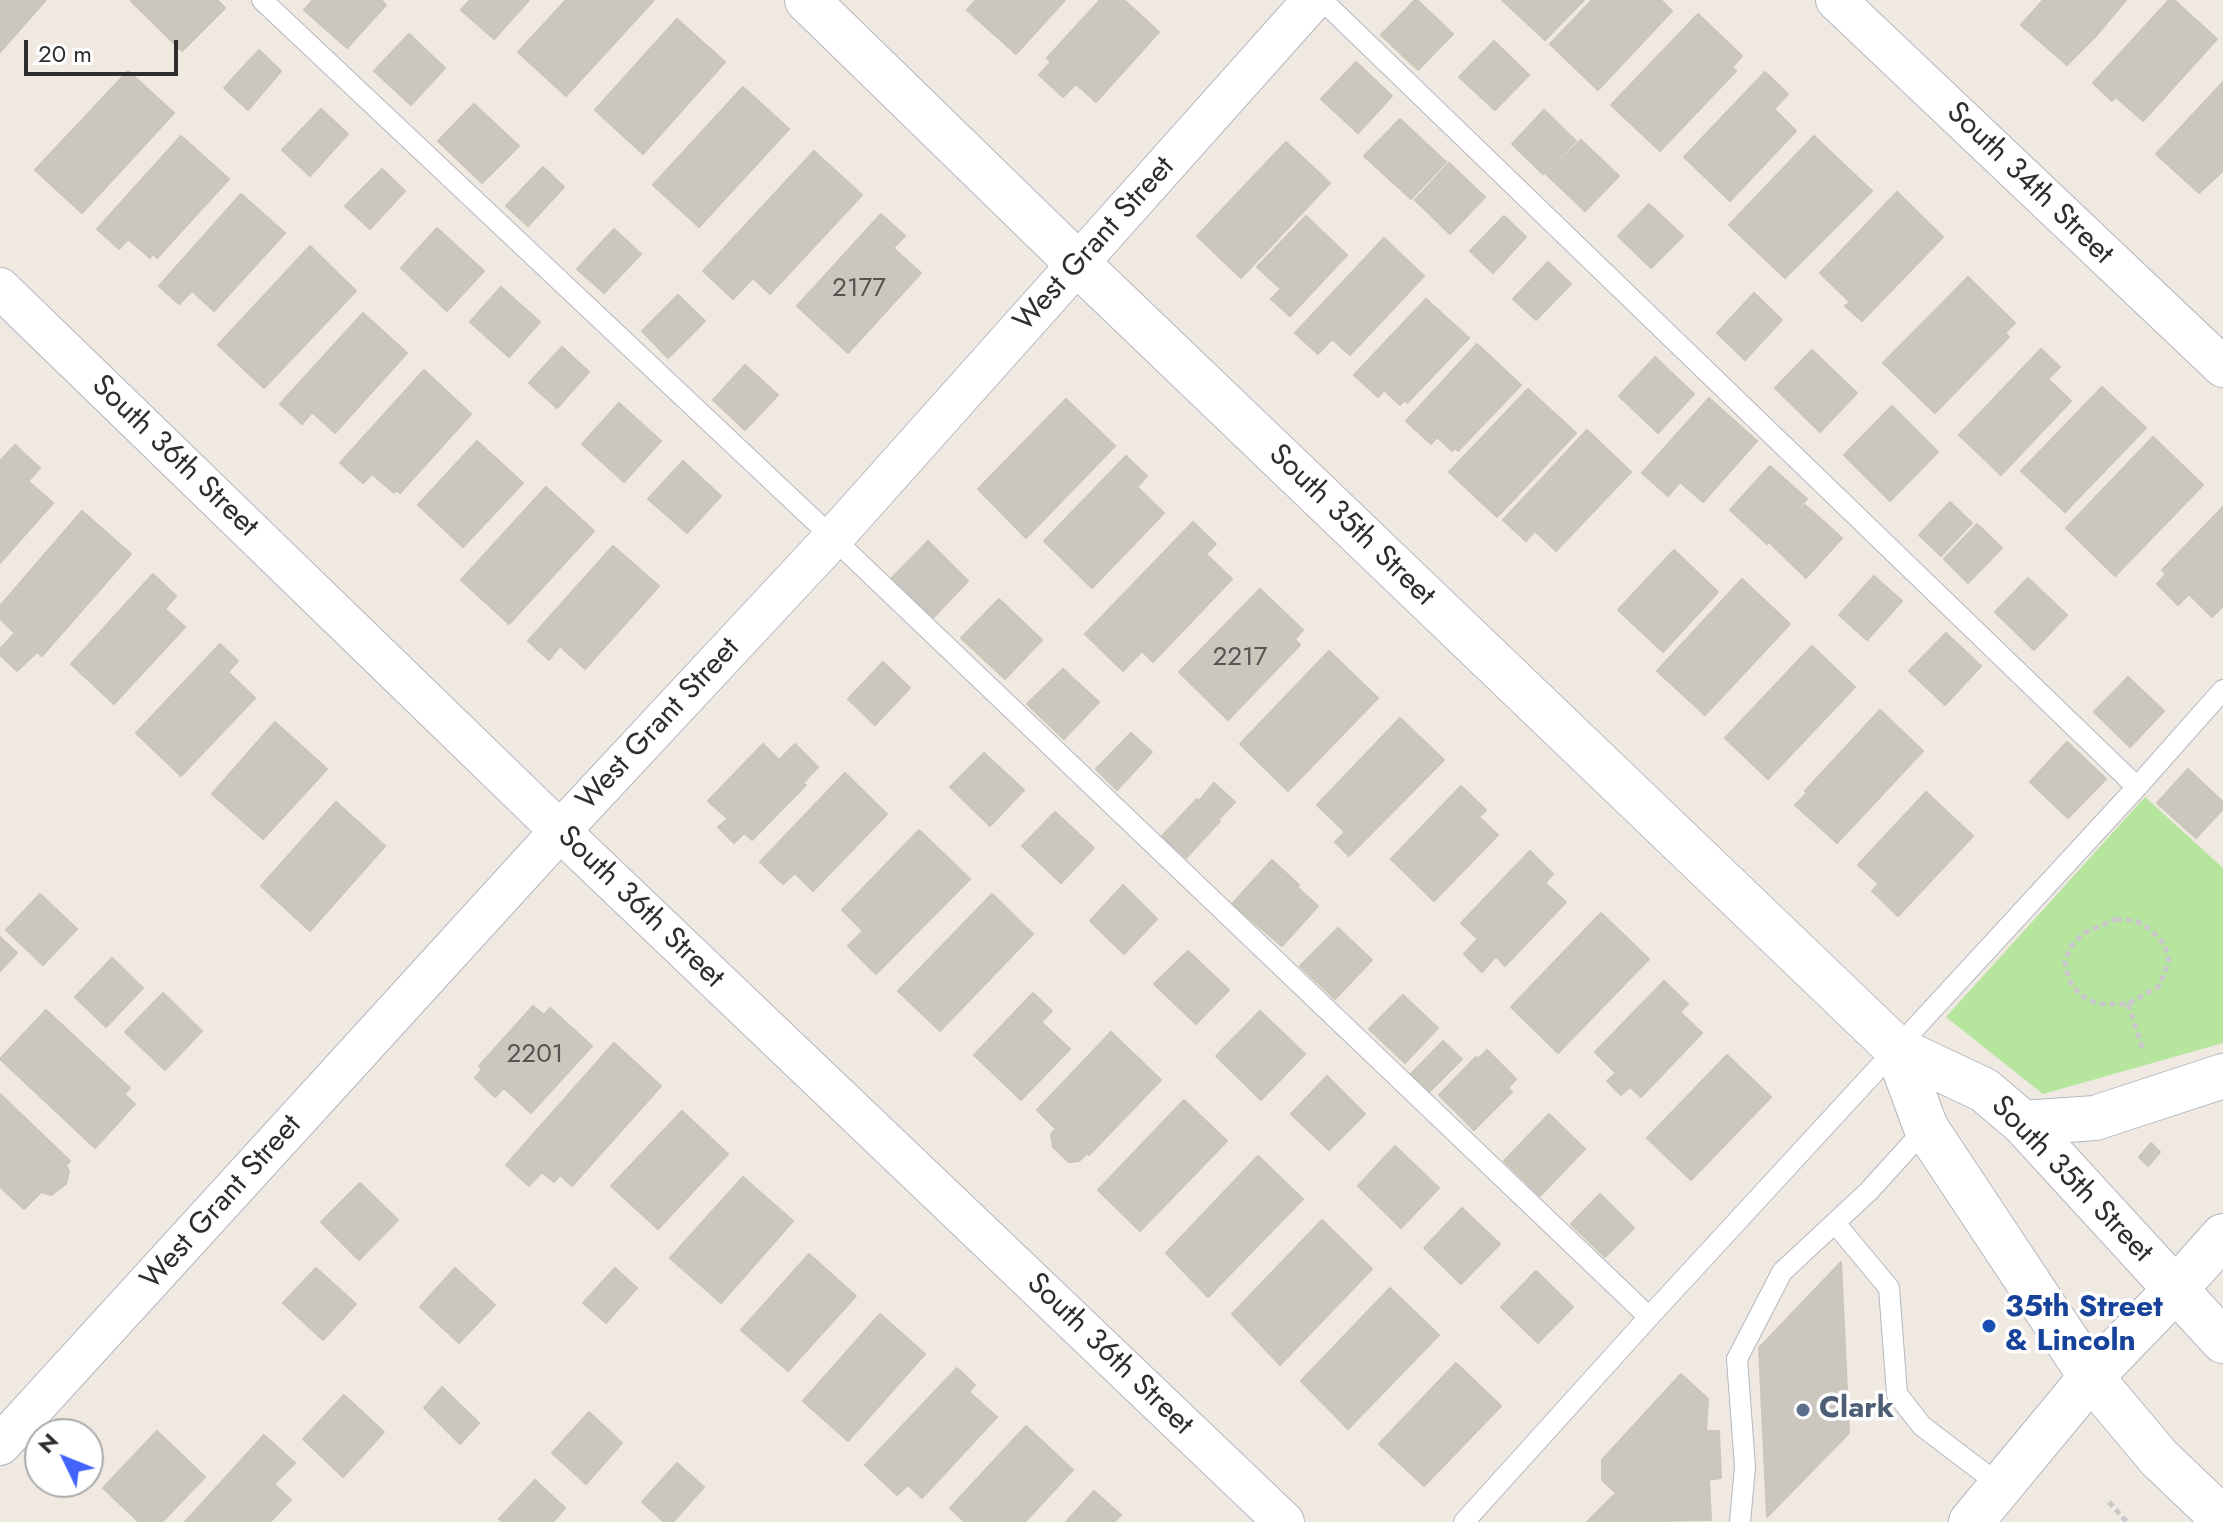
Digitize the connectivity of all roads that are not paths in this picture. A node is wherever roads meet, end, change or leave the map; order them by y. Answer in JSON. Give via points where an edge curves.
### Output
{"nodes":[{"id":1,"x":262,"y":0,"type":"edge"},
{"id":2,"x":807,"y":0,"type":"edge"},
{"id":3,"x":1313,"y":0,"type":"edge"},
{"id":4,"x":1322,"y":0,"type":"edge"},
{"id":5,"x":1836,"y":0,"type":"edge"},
{"id":6,"x":1078,"y":264,"type":"junction"},
{"id":7,"x":0,"y":288,"type":"edge"},
{"id":8,"x":2223,"y":367,"type":"edge"},
{"id":9,"x":833,"y":538,"type":"junction"},
{"id":10,"x":2223,"y":690,"type":"edge"},
{"id":11,"x":2137,"y":787,"type":"junction"},
{"id":12,"x":560,"y":831,"type":"junction"},
{"id":13,"x":1897,"y":1049,"type":"junction"},
{"id":14,"x":2223,"y":1076,"type":"edge"},
{"id":15,"x":2023,"y":1123,"type":"junction"},
{"id":16,"x":1926,"y":1128,"type":"junction"},
{"id":17,"x":1835,"y":1223,"type":"junction"},
{"id":18,"x":2223,"y":1236,"type":"edge"},
{"id":19,"x":2175,"y":1290,"type":"junction"},
{"id":20,"x":1649,"y":1317,"type":"junction"},
{"id":21,"x":2223,"y":1341,"type":"edge"},
{"id":22,"x":2091,"y":1377,"type":"junction"},
{"id":23,"x":0,"y":1445,"type":"edge"},
{"id":24,"x":2001,"y":1486,"type":"junction"},
{"id":25,"x":2223,"y":1519,"type":"edge"},
{"id":26,"x":1284,"y":1522,"type":"edge"},
{"id":27,"x":1464,"y":1522,"type":"edge"},
{"id":28,"x":1740,"y":1522,"type":"edge"},
{"id":29,"x":1971,"y":1522,"type":"edge"}],
"edges":[{"from":1,"to":9,"type":"lane"},
{"from":2,"to":6,"type":"main road","name":"South 35th Street"},
{"from":3,"to":6,"type":"street","name":"West Grant Street"},
{"from":4,"to":11,"type":"lane"},
{"from":5,"to":8,"type":"street","name":"South 34th Street"},
{"from":6,"to":9,"type":"street","name":"West Grant Street"},
{"from":6,"to":13,"type":"main road","name":"South 35th Street"},
{"from":7,"to":12,"type":"street","name":"South 36th Street"},
{"from":9,"to":12,"type":"street","name":"West Grant Street"},
{"from":9,"to":20,"type":"lane"},
{"from":10,"to":11,"type":"lane"},
{"from":11,"to":13,"type":"lane"},
{"from":12,"to":23,"type":"street","name":"West Grant Street"},
{"from":12,"to":26,"type":"street","name":"South 36th Street"},
{"from":13,"to":15,"type":"main road","name":"South 35th Street","via":[[1984,1090]]},
{"from":13,"to":16,"type":"main road","name":"South 35th Street"},
{"from":13,"to":20,"type":"lane"},
{"from":14,"to":15,"type":"main road","via":[[2095,1118]]},
{"from":15,"to":19,"type":"main road","name":"South 35th Street"},
{"from":16,"to":17,"type":"lane"},
{"from":16,"to":22,"type":"main road","name":"South 35th Street"},
{"from":17,"to":24,"type":"lane","via":[[1889,1288],[1897,1394],[1922,1426]]},
{"from":17,"to":28,"type":"lane","via":[[1782,1272],[1737,1359],[1745,1467]]},
{"from":18,"to":19,"type":"main road"},
{"from":19,"to":21,"type":"main road","name":"South 35th Street"},
{"from":19,"to":22,"type":"main road"},
{"from":20,"to":27,"type":"lane"},
{"from":22,"to":24,"type":"main road"},
{"from":22,"to":25,"type":"main road","name":"South 35th Street","via":[[2159,1458]]},
{"from":24,"to":29,"type":"main road"}]}
